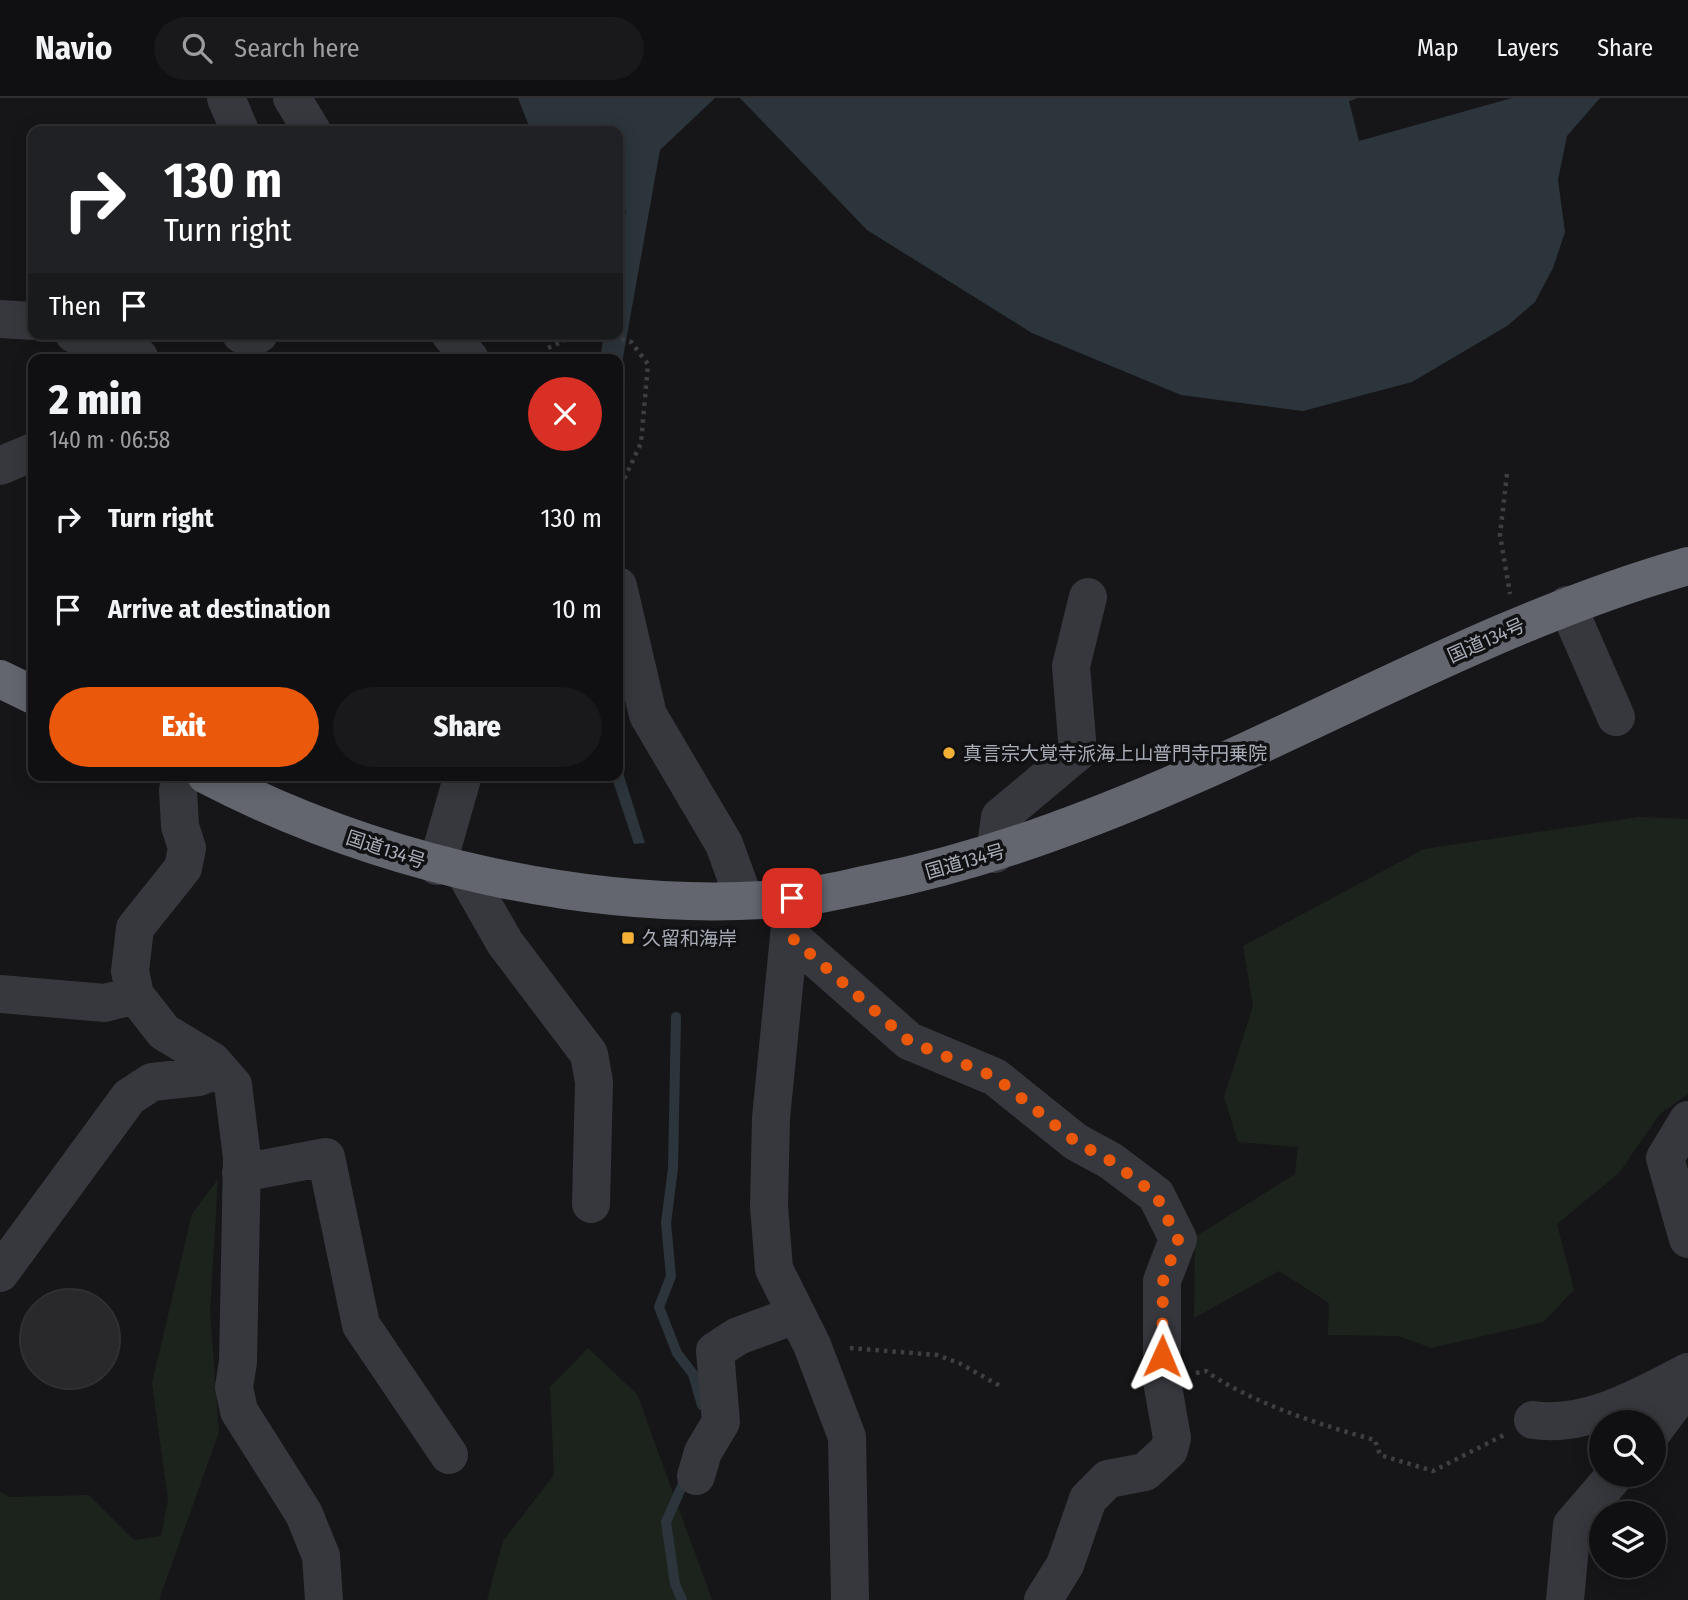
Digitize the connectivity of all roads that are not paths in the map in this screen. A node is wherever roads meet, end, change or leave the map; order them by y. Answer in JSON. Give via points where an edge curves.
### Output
{"nodes":[{"id":1,"x":226,"y":98,"type":"edge"},
{"id":2,"x":292,"y":98,"type":"edge"},
{"id":3,"x":238,"y":126,"type":"edge"},
{"id":4,"x":309,"y":126,"type":"edge"},
{"id":5,"x":0,"y":319,"type":"edge"},
{"id":6,"x":28,"y":321,"type":"edge"},
{"id":7,"x":101,"y":340,"type":"edge"},
{"id":8,"x":455,"y":340,"type":"edge"},
{"id":9,"x":146,"y":350,"type":"edge"},
{"id":10,"x":466,"y":354,"type":"edge"},
{"id":11,"x":28,"y":454,"type":"edge"},
{"id":12,"x":0,"y":466,"type":"edge"},
{"id":13,"x":1688,"y":566,"type":"edge"},
{"id":14,"x":1088,"y":597,"type":"dead end"},
{"id":15,"x":1567,"y":605,"type":"junction"},
{"id":16,"x":623,"y":608,"type":"edge"},
{"id":17,"x":0,"y":679,"type":"edge"},
{"id":18,"x":28,"y":693,"type":"edge"},
{"id":19,"x":1616,"y":717,"type":"dead end"},
{"id":20,"x":182,"y":781,"type":"edge"},
{"id":21,"x":217,"y":781,"type":"edge"},
{"id":22,"x":462,"y":781,"type":"edge"},
{"id":23,"x":995,"y":854,"type":"junction"},
{"id":24,"x":450,"y":869,"type":"junction"},
{"id":25,"x":792,"y":898,"type":"junction"},
{"id":26,"x":744,"y":899,"type":"junction"},
{"id":27,"x":790,"y":936,"type":"junction"},
{"id":28,"x":0,"y":994,"type":"edge"},
{"id":29,"x":135,"y":995,"type":"junction"},
{"id":30,"x":218,"y":1068,"type":"junction"},
{"id":31,"x":1688,"y":1120,"type":"edge"},
{"id":32,"x":241,"y":1173,"type":"junction"},
{"id":33,"x":591,"y":1204,"type":"dead end"},
{"id":34,"x":1688,"y":1240,"type":"edge"},
{"id":35,"x":0,"y":1273,"type":"edge"},
{"id":36,"x":804,"y":1330,"type":"junction"},
{"id":37,"x":1688,"y":1372,"type":"edge"},
{"id":38,"x":1688,"y":1384,"type":"edge"},
{"id":39,"x":1666,"y":1414,"type":"edge"},
{"id":40,"x":1533,"y":1420,"type":"road end"},
{"id":41,"x":449,"y":1455,"type":"dead end"},
{"id":42,"x":696,"y":1476,"type":"dead end"},
{"id":43,"x":1605,"y":1487,"type":"edge"},
{"id":44,"x":324,"y":1600,"type":"edge"},
{"id":45,"x":850,"y":1600,"type":"edge"},
{"id":46,"x":1043,"y":1600,"type":"edge"},
{"id":47,"x":1565,"y":1600,"type":"edge"}],
"edges":[{"from":1,"to":3,"type":"street"},
{"from":2,"to":4,"type":"street"},
{"from":5,"to":6,"type":"street"},
{"from":7,"to":9,"type":"street"},
{"from":8,"to":10,"type":"street"},
{"from":11,"to":12,"type":"street"},
{"from":13,"to":15,"type":"highway","name":"国道134号"},
{"from":14,"to":23,"type":"street","via":[[1071,666],[1078,752],[1000,817]]},
{"from":15,"to":19,"type":"street"},
{"from":15,"to":23,"type":"highway","name":"国道134号","via":[[1199,773]]},
{"from":16,"to":26,"type":"street","via":[[648,715],[724,844]]},
{"from":17,"to":18,"type":"highway"},
{"from":20,"to":29,"type":"street","via":[[180,826],[187,848],[183,868],[135,928],[130,971]]},
{"from":21,"to":24,"type":"highway","name":"国道134号","via":[[328,830]]},
{"from":22,"to":24,"type":"street"},
{"from":23,"to":25,"type":"highway","name":"国道134号"},
{"from":24,"to":26,"type":"highway","name":"国道134号","via":[[605,894]]},
{"from":24,"to":33,"type":"street","via":[[589,1054],[594,1082]]},
{"from":25,"to":26,"type":"highway","name":"国道134号"},
{"from":25,"to":27,"type":"street"},
{"from":27,"to":36,"type":"street","via":[[771,1118],[769,1206],[774,1269]]},
{"from":27,"to":46,"type":"street","via":[[909,1041],[995,1077],[1076,1142],[1156,1195],[1178,1240],[1163,1281],[1162,1381],[1172,1438],[1169,1450],[1145,1472],[1108,1479],[1088,1499],[1065,1565]]},
{"from":28,"to":29,"type":"street","via":[[105,1003]]},
{"from":29,"to":30,"type":"street","via":[[164,1032]]},
{"from":30,"to":32,"type":"street","via":[[233,1085]]},
{"from":30,"to":35,"type":"street","via":[[199,1077],[152,1082],[129,1097]]},
{"from":31,"to":34,"type":"street","via":[[1665,1158]]},
{"from":32,"to":41,"type":"street","via":[[326,1157],[361,1325]]},
{"from":32,"to":44,"type":"street","via":[[234,1387],[239,1412],[304,1514],[321,1556]]},
{"from":36,"to":42,"type":"street","via":[[738,1336],[715,1351],[721,1422],[703,1452]]},
{"from":36,"to":45,"type":"street","via":[[847,1437]]},
{"from":37,"to":40,"type":"street","via":[[1619,1407],[1555,1423]]},
{"from":38,"to":39,"type":"street"},
{"from":43,"to":47,"type":"street","via":[[1572,1525]]}]}
